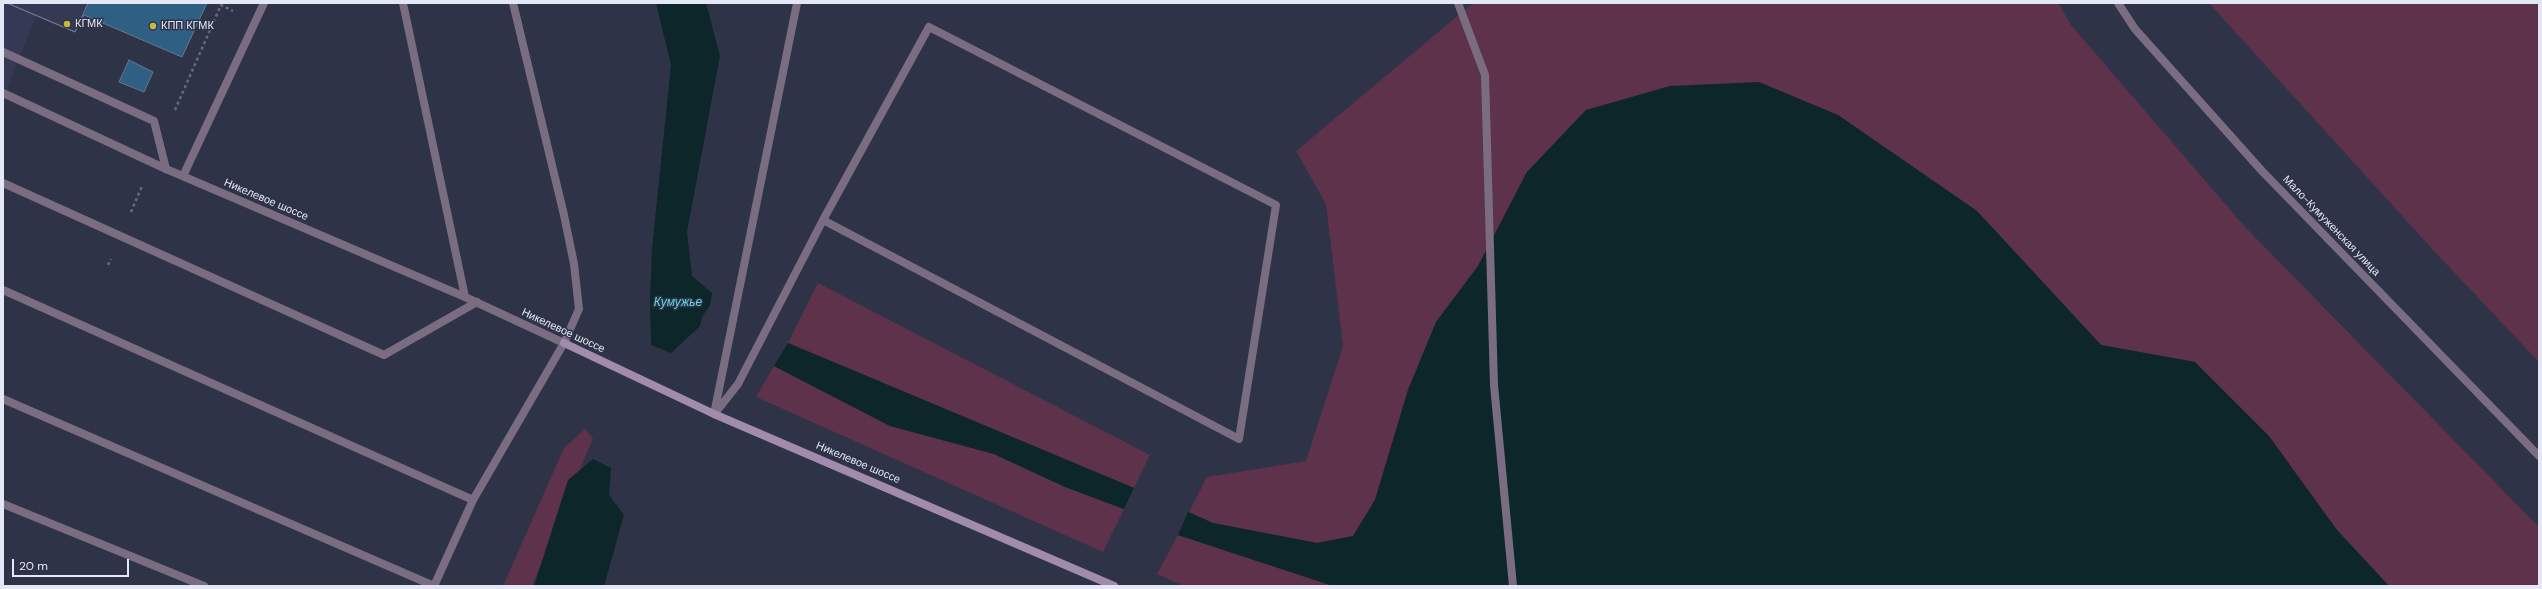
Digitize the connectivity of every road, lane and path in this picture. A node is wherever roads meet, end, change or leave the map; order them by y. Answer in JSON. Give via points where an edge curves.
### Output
{"nodes":[{"id":1,"x":264,"y":3,"type":"edge"},
{"id":2,"x":403,"y":3,"type":"edge"},
{"id":3,"x":514,"y":3,"type":"edge"},
{"id":4,"x":797,"y":3,"type":"edge"},
{"id":5,"x":1458,"y":3,"type":"edge"},
{"id":6,"x":2118,"y":3,"type":"edge"},
{"id":7,"x":3,"y":52,"type":"edge"},
{"id":8,"x":3,"y":93,"type":"edge"},
{"id":9,"x":166,"y":169,"type":"junction"},
{"id":10,"x":183,"y":176,"type":"junction"},
{"id":11,"x":3,"y":183,"type":"edge"},
{"id":12,"x":823,"y":220,"type":"junction"},
{"id":13,"x":3,"y":290,"type":"edge"},
{"id":14,"x":465,"y":297,"type":"junction"},
{"id":15,"x":477,"y":302,"type":"junction"},
{"id":16,"x":564,"y":343,"type":"junction"},
{"id":17,"x":3,"y":399,"type":"edge"},
{"id":18,"x":714,"y":414,"type":"junction"},
{"id":19,"x":2539,"y":456,"type":"edge"},
{"id":20,"x":472,"y":500,"type":"junction"},
{"id":21,"x":3,"y":504,"type":"edge"},
{"id":22,"x":204,"y":586,"type":"edge"},
{"id":23,"x":434,"y":586,"type":"edge"},
{"id":24,"x":1114,"y":586,"type":"edge"},
{"id":25,"x":1513,"y":586,"type":"edge"}],
"edges":[{"from":1,"to":10,"type":"street"},
{"from":2,"to":14,"type":"street"},
{"from":3,"to":16,"type":"street","via":[[574,264],[578,309]]},
{"from":4,"to":18,"type":"street"},
{"from":5,"to":25,"type":"street","via":[[1485,75],[1494,385]]},
{"from":6,"to":19,"type":"street","name":"Мало-Кумуженская улица","via":[[2135,29],[2262,171]]},
{"from":7,"to":9,"type":"street","via":[[154,121]]},
{"from":8,"to":9,"type":"street","name":"Никелевое шоссе"},
{"from":9,"to":10,"type":"street","name":"Никелевое шоссе"},
{"from":10,"to":14,"type":"street","name":"Никелевое шоссе"},
{"from":11,"to":15,"type":"street","via":[[384,355]]},
{"from":12,"to":12,"type":"street","via":[[928,27],[1276,205],[1238,439]]},
{"from":12,"to":18,"type":"street","via":[[738,384]]},
{"from":13,"to":20,"type":"street"},
{"from":14,"to":15,"type":"street","name":"Никелевое шоссе"},
{"from":15,"to":16,"type":"street","name":"Никелевое шоссе"},
{"from":16,"to":18,"type":"street","name":"Никелевое шоссе"},
{"from":16,"to":20,"type":"street"},
{"from":17,"to":23,"type":"street"},
{"from":18,"to":24,"type":"street","name":"Никелевое шоссе"},
{"from":20,"to":23,"type":"street"},
{"from":21,"to":22,"type":"street"}]}
